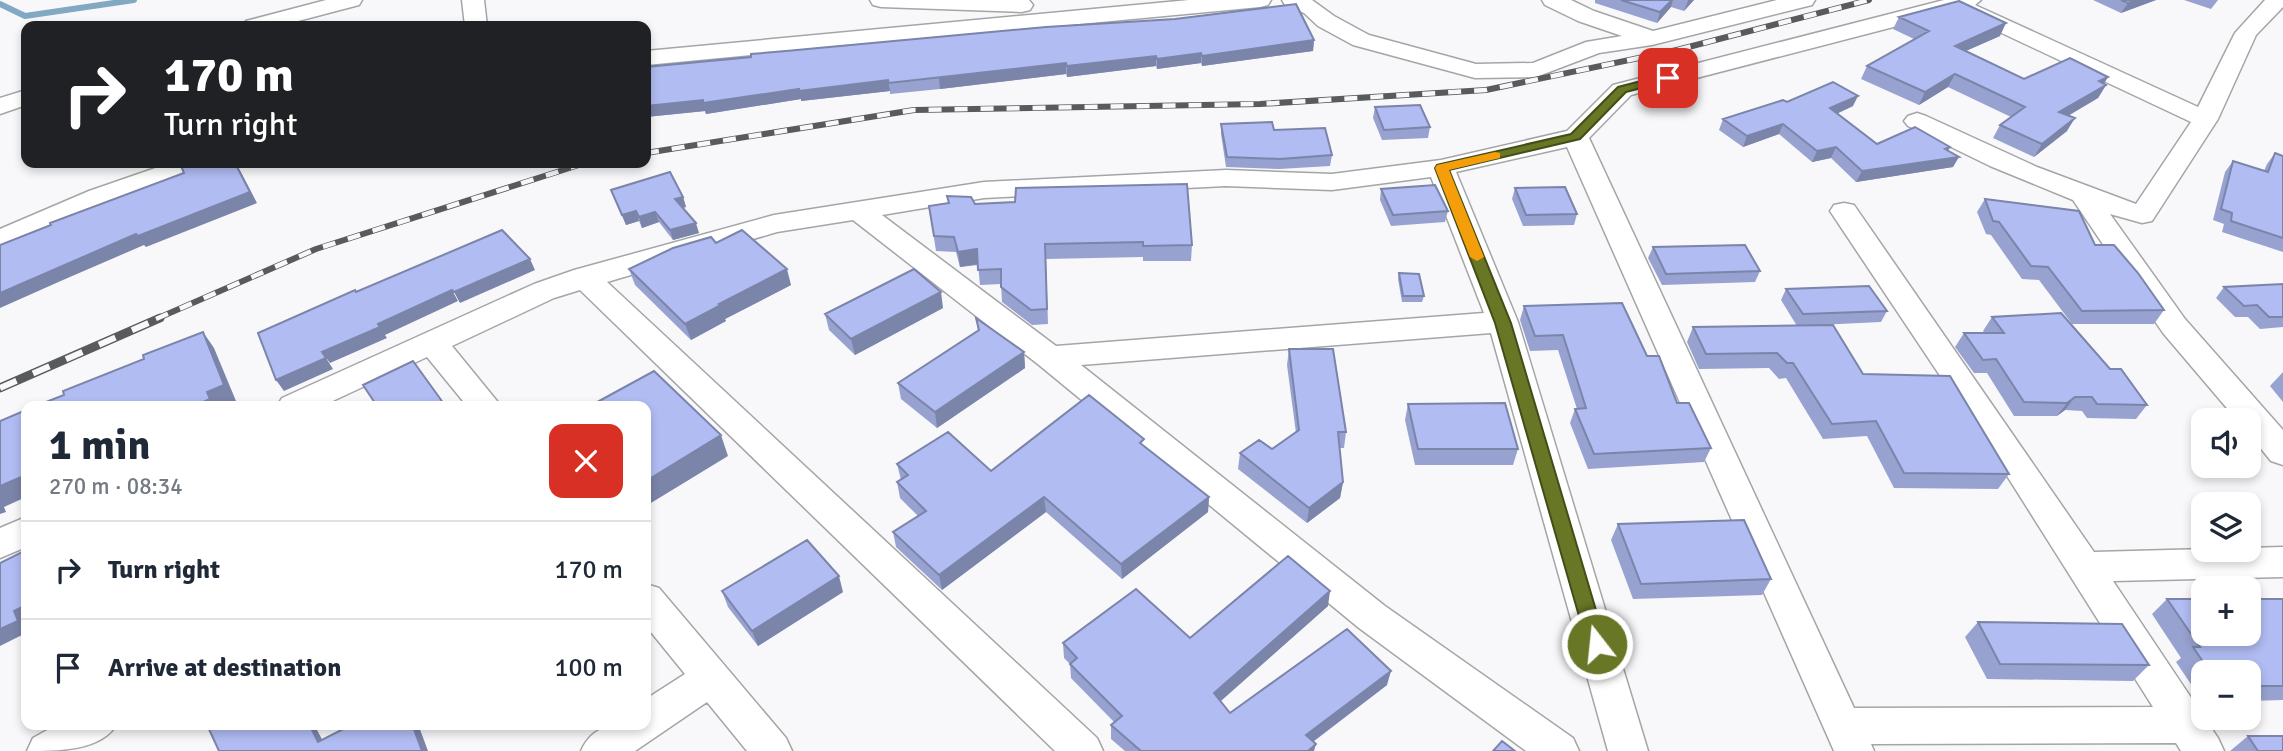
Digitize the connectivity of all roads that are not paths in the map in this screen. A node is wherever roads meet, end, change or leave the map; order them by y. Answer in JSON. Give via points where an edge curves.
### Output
{"nodes":[{"id":1,"x":351,"y":0,"type":"edge"},
{"id":2,"x":474,"y":0,"type":"edge"},
{"id":3,"x":881,"y":0,"type":"edge"},
{"id":4,"x":1260,"y":0,"type":"edge"},
{"id":5,"x":1293,"y":0,"type":"edge"},
{"id":6,"x":1553,"y":0,"type":"edge"},
{"id":7,"x":2277,"y":0,"type":"edge"},
{"id":8,"x":1783,"y":2,"type":"edge"},
{"id":9,"x":1962,"y":2,"type":"edge"},
{"id":10,"x":1185,"y":7,"type":"junction"},
{"id":11,"x":273,"y":21,"type":"edge"},
{"id":12,"x":476,"y":21,"type":"edge"},
{"id":13,"x":1652,"y":38,"type":"junction"},
{"id":14,"x":651,"y":58,"type":"edge"},
{"id":15,"x":1713,"y":66,"type":"junction"},
{"id":16,"x":21,"y":99,"type":"edge"},
{"id":17,"x":0,"y":107,"type":"edge"},
{"id":18,"x":2205,"y":119,"type":"junction"},
{"id":19,"x":1916,"y":121,"type":"dead end"},
{"id":20,"x":1576,"y":136,"type":"junction"},
{"id":21,"x":180,"y":168,"type":"edge"},
{"id":22,"x":1441,"y":168,"type":"junction"},
{"id":23,"x":2084,"y":197,"type":"junction"},
{"id":24,"x":859,"y":211,"type":"junction"},
{"id":25,"x":1844,"y":211,"type":"dead end"},
{"id":26,"x":0,"y":240,"type":"edge"},
{"id":27,"x":584,"y":277,"type":"junction"},
{"id":28,"x":1503,"y":323,"type":"junction"},
{"id":29,"x":431,"y":341,"type":"junction"},
{"id":30,"x":1050,"y":356,"type":"junction"},
{"id":31,"x":304,"y":401,"type":"edge"},
{"id":32,"x":481,"y":401,"type":"edge"},
{"id":33,"x":2283,"y":452,"type":"edge"},
{"id":34,"x":21,"y":534,"type":"edge"},
{"id":35,"x":0,"y":544,"type":"edge"},
{"id":36,"x":2283,"y":562,"type":"edge"},
{"id":37,"x":2085,"y":567,"type":"junction"},
{"id":38,"x":651,"y":605,"type":"edge"},
{"id":39,"x":712,"y":678,"type":"junction"},
{"id":40,"x":651,"y":719,"type":"edge"},
{"id":41,"x":86,"y":730,"type":"edge"},
{"id":42,"x":632,"y":730,"type":"edge"},
{"id":43,"x":2195,"y":738,"type":"edge"},
{"id":44,"x":1847,"y":739,"type":"edge"},
{"id":45,"x":47,"y":751,"type":"edge"},
{"id":46,"x":601,"y":751,"type":"edge"},
{"id":47,"x":772,"y":751,"type":"edge"},
{"id":48,"x":1083,"y":751,"type":"edge"},
{"id":49,"x":1559,"y":751,"type":"edge"},
{"id":50,"x":1628,"y":751,"type":"edge"}],
"edges":[{"from":1,"to":11,"type":"street"},
{"from":2,"to":12,"type":"street"},
{"from":3,"to":10,"type":"street"},
{"from":4,"to":10,"type":"street"},
{"from":5,"to":13,"type":"street","via":[[1361,40],[1475,71],[1536,70],[1594,47]]},
{"from":6,"to":13,"type":"street"},
{"from":7,"to":18,"type":"street","via":[[2246,33]]},
{"from":8,"to":13,"type":"street"},
{"from":9,"to":15,"type":"street"},
{"from":9,"to":18,"type":"street"},
{"from":10,"to":14,"type":"street"},
{"from":13,"to":15,"type":"street"},
{"from":15,"to":20,"type":"street","via":[[1622,90]]},
{"from":16,"to":17,"type":"street"},
{"from":18,"to":23,"type":"street","via":[[2142,215]]},
{"from":19,"to":23,"type":"street"},
{"from":20,"to":22,"type":"street"},
{"from":20,"to":44,"type":"street"},
{"from":21,"to":26,"type":"street"},
{"from":22,"to":24,"type":"street","via":[[1332,181],[1226,178],[984,190]]},
{"from":22,"to":28,"type":"street"},
{"from":23,"to":33,"type":"street","via":[[2174,326]]},
{"from":24,"to":27,"type":"street","via":[[774,224]]},
{"from":24,"to":30,"type":"street"},
{"from":25,"to":37,"type":"street"},
{"from":27,"to":29,"type":"street"},
{"from":27,"to":48,"type":"street"},
{"from":28,"to":30,"type":"street"},
{"from":28,"to":50,"type":"street"},
{"from":29,"to":31,"type":"street"},
{"from":29,"to":32,"type":"street"},
{"from":30,"to":49,"type":"street","via":[[1372,617]]},
{"from":34,"to":35,"type":"street"},
{"from":36,"to":37,"type":"street"},
{"from":37,"to":43,"type":"street"},
{"from":38,"to":39,"type":"street"},
{"from":39,"to":40,"type":"street"},
{"from":39,"to":47,"type":"street"},
{"from":41,"to":45,"type":"street"},
{"from":42,"to":46,"type":"street"},
{"from":43,"to":44,"type":"street"}]}
